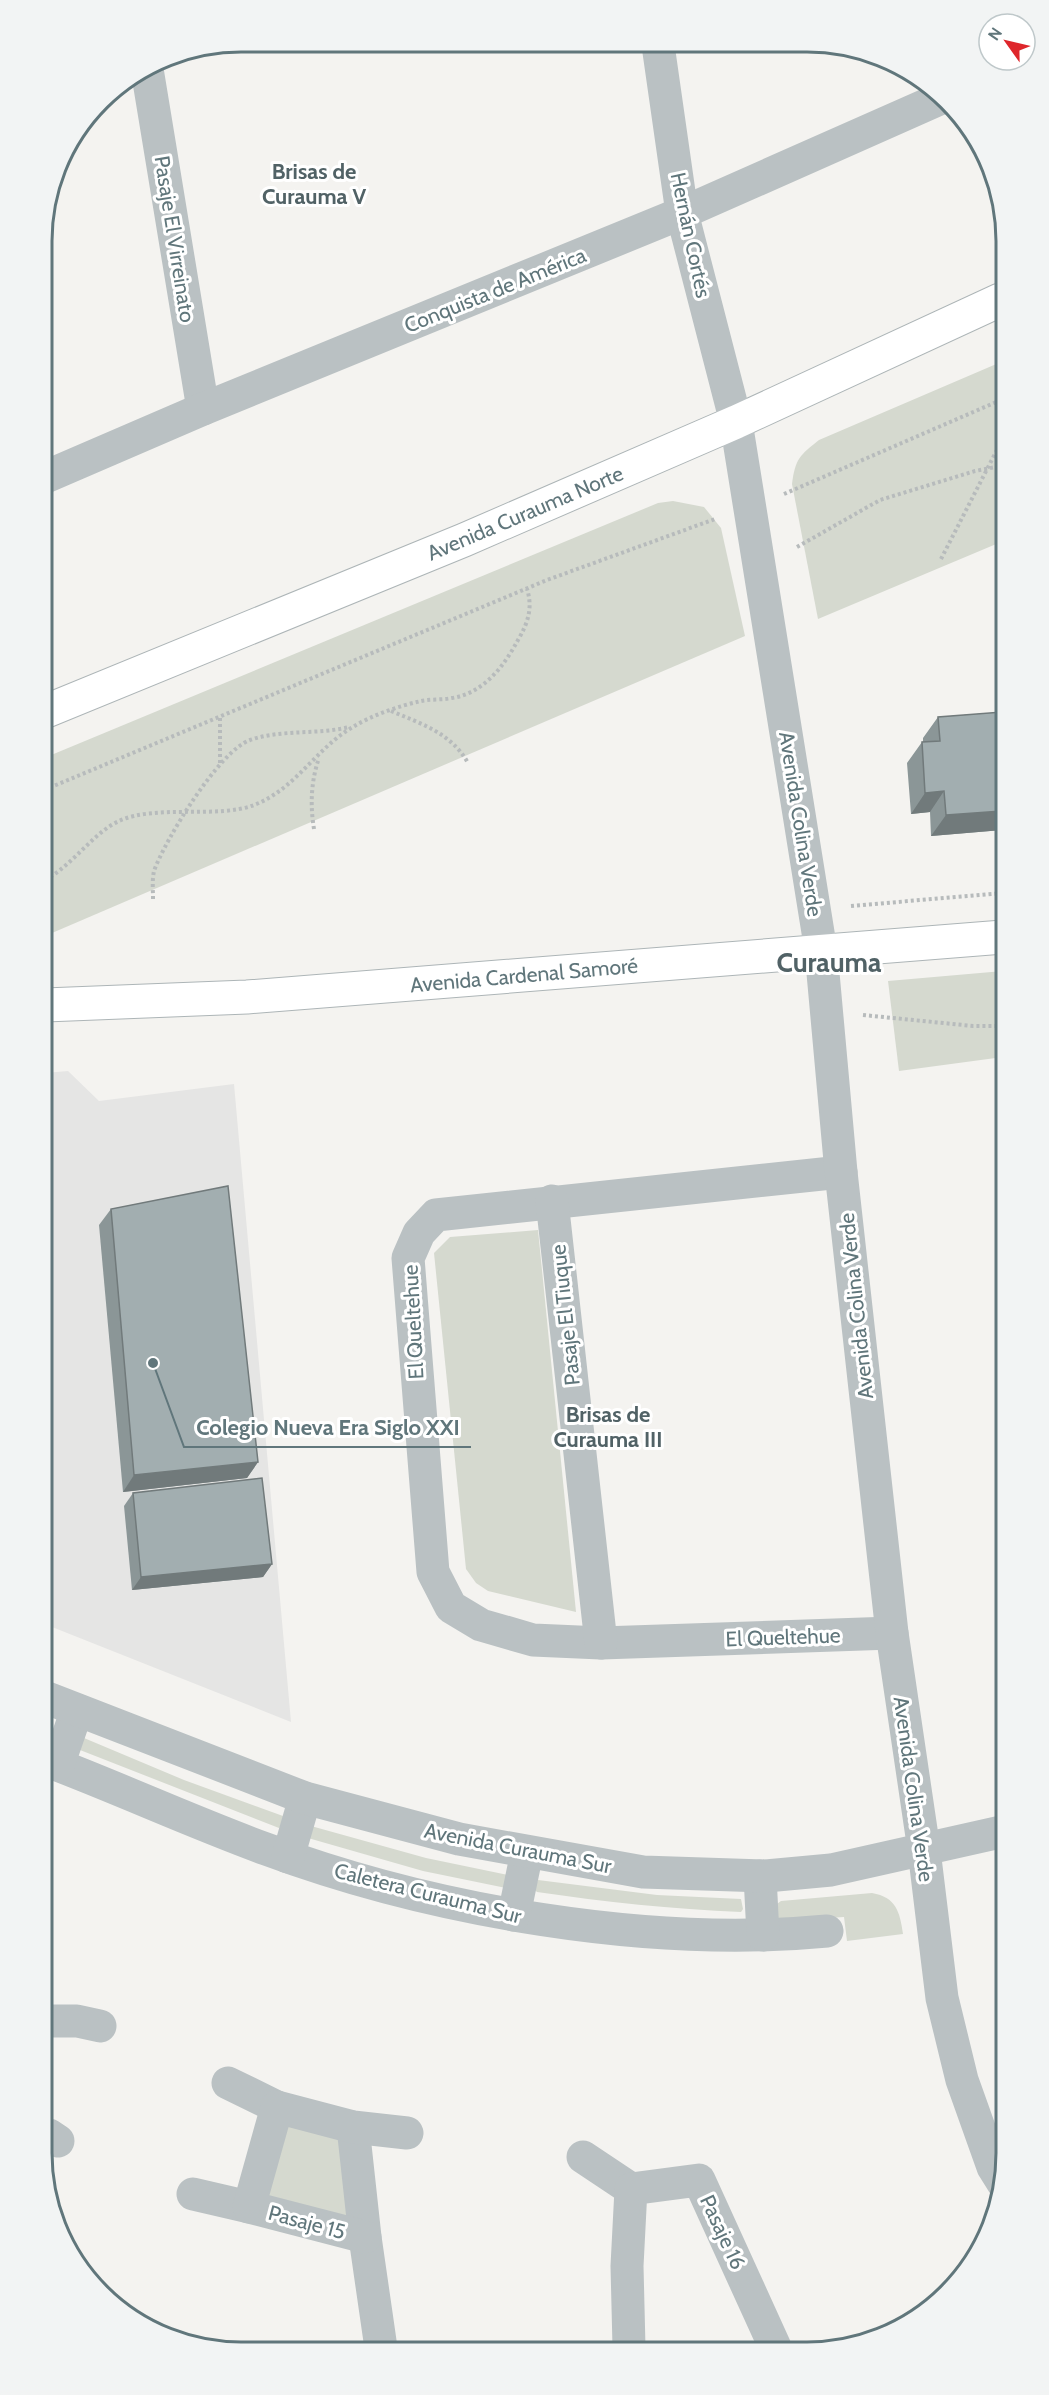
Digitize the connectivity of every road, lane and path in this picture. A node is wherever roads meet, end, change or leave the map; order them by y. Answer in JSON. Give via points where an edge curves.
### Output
{"nodes":[{"id":1,"x":659,"y":52,"type":"edge"},
{"id":2,"x":148,"y":77,"type":"edge"},
{"id":3,"x":934,"y":102,"type":"edge"},
{"id":4,"x":682,"y":213,"type":"junction"},
{"id":5,"x":996,"y":302,"type":"edge"},
{"id":6,"x":996,"y":402,"type":"edge"},
{"id":7,"x":203,"y":409,"type":"junction"},
{"id":8,"x":736,"y":422,"type":"junction"},
{"id":9,"x":996,"y":452,"type":"edge"},
{"id":10,"x":996,"y":467,"type":"edge"},
{"id":11,"x":987,"y":469,"type":"junction"},
{"id":12,"x":53,"y":474,"type":"edge"},
{"id":13,"x":750,"y":506,"type":"junction"},
{"id":14,"x":797,"y":547,"type":"dead end"},
{"id":15,"x":941,"y":559,"type":"dead end"},
{"id":16,"x":527,"y":589,"type":"junction"},
{"id":17,"x":53,"y":708,"type":"edge"},
{"id":18,"x":391,"y":711,"type":"junction"},
{"id":19,"x":220,"y":717,"type":"junction"},
{"id":20,"x":355,"y":725,"type":"junction"},
{"id":21,"x":320,"y":754,"type":"junction"},
{"id":22,"x":468,"y":763,"type":"dead end"},
{"id":23,"x":220,"y":764,"type":"junction"},
{"id":24,"x":53,"y":786,"type":"edge"},
{"id":25,"x":187,"y":812,"type":"junction"},
{"id":26,"x":314,"y":830,"type":"dead end"},
{"id":27,"x":53,"y":875,"type":"edge"},
{"id":28,"x":996,"y":894,"type":"edge"},
{"id":29,"x":153,"y":898,"type":"dead end"},
{"id":30,"x":814,"y":909,"type":"junction"},
{"id":31,"x":996,"y":938,"type":"edge"},
{"id":32,"x":821,"y":951,"type":"junction"},
{"id":33,"x":53,"y":1005,"type":"edge"},
{"id":34,"x":827,"y":1011,"type":"junction"},
{"id":35,"x":996,"y":1026,"type":"edge"},
{"id":36,"x":841,"y":1172,"type":"junction"},
{"id":37,"x":552,"y":1201,"type":"junction"},
{"id":38,"x":892,"y":1633,"type":"junction"},
{"id":39,"x":601,"y":1643,"type":"junction"},
{"id":40,"x":52,"y":1700,"type":"edge"},
{"id":41,"x":77,"y":1710,"type":"junction"},
{"id":42,"x":53,"y":1763,"type":"edge"},
{"id":43,"x":305,"y":1798,"type":"junction"},
{"id":44,"x":996,"y":1834,"type":"edge"},
{"id":45,"x":924,"y":1850,"type":"junction"},
{"id":46,"x":527,"y":1851,"type":"junction"},
{"id":47,"x":288,"y":1857,"type":"junction"},
{"id":48,"x":759,"y":1876,"type":"junction"},
{"id":49,"x":514,"y":1915,"type":"junction"},
{"id":50,"x":827,"y":1931,"type":"dead end"},
{"id":51,"x":763,"y":1935,"type":"junction"},
{"id":52,"x":52,"y":2021,"type":"edge"},
{"id":53,"x":100,"y":2026,"type":"dead end"},
{"id":54,"x":228,"y":2083,"type":"dead end"},
{"id":55,"x":277,"y":2107,"type":"junction"},
{"id":56,"x":353,"y":2127,"type":"junction"},
{"id":57,"x":408,"y":2133,"type":"dead end"},
{"id":58,"x":583,"y":2157,"type":"dead end"},
{"id":59,"x":995,"y":2171,"type":"edge"},
{"id":60,"x":631,"y":2189,"type":"junction"},
{"id":61,"x":193,"y":2194,"type":"dead end"},
{"id":62,"x":249,"y":2207,"type":"junction"},
{"id":63,"x":365,"y":2237,"type":"junction"},
{"id":64,"x":380,"y":2343,"type":"edge"},
{"id":65,"x":629,"y":2343,"type":"edge"},
{"id":66,"x":774,"y":2343,"type":"edge"}],
"edges":[{"from":1,"to":4,"type":"street","name":"Hernán Cortés"},
{"from":2,"to":7,"type":"street","name":"Pasaje El Virreinato"},
{"from":3,"to":4,"type":"street","name":"Conquista de América"},
{"from":4,"to":7,"type":"street","name":"Conquista de América"},
{"from":4,"to":8,"type":"street","name":"Hernán Cortés"},
{"from":5,"to":8,"type":"main road","name":"Avenida Curauma Norte"},
{"from":6,"to":13,"type":"path"},
{"from":7,"to":12,"type":"street","name":"Conquista de América"},
{"from":8,"to":13,"type":"street","name":"Avenida Colina Verde"},
{"from":8,"to":17,"type":"main road","name":"Avenida Curauma Norte","via":[[464,540]]},
{"from":9,"to":11,"type":"path"},
{"from":10,"to":11,"type":"path"},
{"from":11,"to":14,"type":"path","via":[[880,500]]},
{"from":11,"to":15,"type":"path"},
{"from":13,"to":16,"type":"path"},
{"from":13,"to":30,"type":"street","name":"Avenida Colina Verde"},
{"from":16,"to":18,"type":"path","via":[[531,611],[523,632],[495,675],[471,692],[454,698],[422,701]]},
{"from":16,"to":19,"type":"path"},
{"from":18,"to":20,"type":"path"},
{"from":18,"to":22,"type":"path","via":[[449,738]]},
{"from":19,"to":23,"type":"path"},
{"from":19,"to":24,"type":"path"},
{"from":20,"to":21,"type":"path","via":[[332,740]]},
{"from":20,"to":23,"type":"path","via":[[329,732],[249,740]]},
{"from":21,"to":25,"type":"path","via":[[292,782],[255,805]]},
{"from":21,"to":26,"type":"path","via":[[314,772],[311,809]]},
{"from":23,"to":25,"type":"path"},
{"from":25,"to":27,"type":"path","via":[[121,820]]},
{"from":25,"to":29,"type":"path","via":[[161,854],[154,873]]},
{"from":28,"to":30,"type":"path"},
{"from":30,"to":32,"type":"street","name":"Avenida Colina Verde"},
{"from":31,"to":32,"type":"main road","name":"Avenida Cardenal Samoré"},
{"from":32,"to":33,"type":"main road","name":"Avenida Cardenal Samoré","via":[[247,997]]},
{"from":32,"to":34,"type":"street","name":"Avenida Colina Verde"},
{"from":34,"to":35,"type":"path"},
{"from":34,"to":36,"type":"street","name":"Avenida Colina Verde"},
{"from":36,"to":37,"type":"street","name":"El Queltehue"},
{"from":36,"to":38,"type":"street","name":"Avenida Colina Verde"},
{"from":37,"to":39,"type":"street","name":"Pasaje El Tiuque"},
{"from":37,"to":39,"type":"street","name":"El Queltehue","via":[[436,1215],[419,1233],[408,1258],[433,1572],[452,1607],[481,1625],[533,1640]]},
{"from":38,"to":39,"type":"street","name":"El Queltehue"},
{"from":38,"to":45,"type":"street","name":"Avenida Colina Verde"},
{"from":40,"to":41,"type":"street","name":"Avenida Curauma Sur"},
{"from":41,"to":42,"type":"street"},
{"from":41,"to":43,"type":"street","name":"Avenida Curauma Sur"},
{"from":42,"to":47,"type":"street","name":"Caletera Curauma Sur"},
{"from":43,"to":46,"type":"street","name":"Avenida Curauma Sur","via":[[459,1839]]},
{"from":43,"to":47,"type":"street"},
{"from":44,"to":45,"type":"street","name":"Avenida Curauma Sur"},
{"from":45,"to":48,"type":"street","name":"Avenida Curauma Sur","via":[[831,1870]]},
{"from":45,"to":59,"type":"street","name":"Avenida Colina Verde","via":[[945,2008],[962,2080]]},
{"from":46,"to":48,"type":"street","name":"Avenida Curauma Sur","via":[[643,1872]]},
{"from":46,"to":49,"type":"street"},
{"from":47,"to":49,"type":"street","name":"Caletera Curauma Sur","via":[[392,1887]]},
{"from":48,"to":51,"type":"street"},
{"from":49,"to":51,"type":"street","name":"Caletera Curauma Sur","via":[[607,1926]]},
{"from":50,"to":51,"type":"street","name":"Caletera Curauma Sur"},
{"from":52,"to":53,"type":"street"},
{"from":54,"to":55,"type":"street"},
{"from":55,"to":56,"type":"street"},
{"from":55,"to":62,"type":"street","name":"Pasaje 15"},
{"from":56,"to":57,"type":"street"},
{"from":56,"to":63,"type":"street","name":"Pasaje 15"},
{"from":58,"to":60,"type":"street"},
{"from":60,"to":65,"type":"street"},
{"from":60,"to":66,"type":"street","name":"Pasaje 16","via":[[699,2180]]},
{"from":61,"to":62,"type":"street","name":"Pasaje 15"},
{"from":62,"to":63,"type":"street","name":"Pasaje 15"},
{"from":63,"to":64,"type":"street","name":"Pasaje 15"}]}
